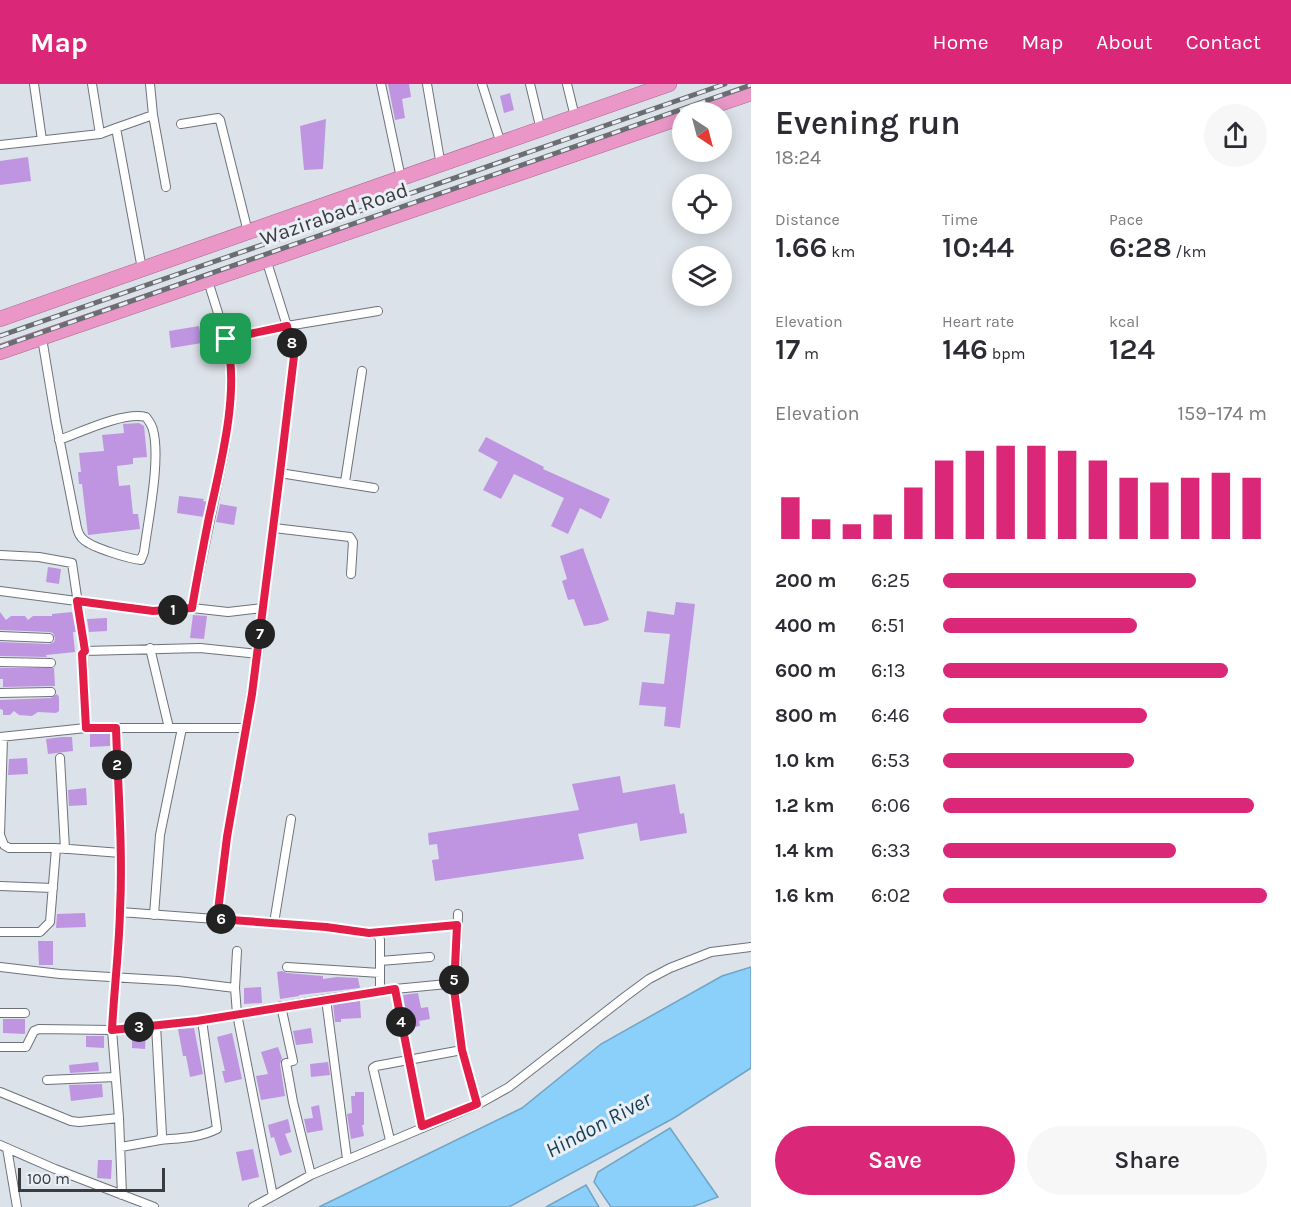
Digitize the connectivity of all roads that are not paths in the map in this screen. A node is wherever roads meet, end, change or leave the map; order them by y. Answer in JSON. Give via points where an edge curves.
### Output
{"nodes":[{"id":1,"x":34,"y":84,"type":"edge"},
{"id":2,"x":92,"y":84,"type":"edge"},
{"id":3,"x":150,"y":84,"type":"edge"},
{"id":4,"x":381,"y":84,"type":"edge"},
{"id":5,"x":427,"y":84,"type":"edge"},
{"id":6,"x":482,"y":84,"type":"edge"},
{"id":7,"x":530,"y":84,"type":"edge"},
{"id":8,"x":567,"y":84,"type":"edge"},
{"id":9,"x":669,"y":84,"type":"edge"},
{"id":10,"x":751,"y":93,"type":"edge"},
{"id":11,"x":724,"y":102,"type":"edge"},
{"id":12,"x":153,"y":115,"type":"junction"},
{"id":13,"x":575,"y":117,"type":"junction"},
{"id":14,"x":672,"y":120,"type":"edge"},
{"id":15,"x":181,"y":124,"type":"dead end"},
{"id":16,"x":116,"y":128,"type":"junction"},
{"id":17,"x":541,"y":130,"type":"junction"},
{"id":18,"x":100,"y":134,"type":"junction"},
{"id":19,"x":42,"y":140,"type":"junction"},
{"id":20,"x":501,"y":144,"type":"junction"},
{"id":21,"x":0,"y":145,"type":"edge"},
{"id":22,"x":441,"y":165,"type":"junction"},
{"id":23,"x":401,"y":178,"type":"junction"},
{"id":24,"x":166,"y":187,"type":"dead end"},
{"id":25,"x":248,"y":232,"type":"junction"},
{"id":26,"x":266,"y":259,"type":"junction"},
{"id":27,"x":142,"y":269,"type":"junction"},
{"id":28,"x":208,"y":281,"type":"junction"},
{"id":29,"x":378,"y":311,"type":"dead end"},
{"id":30,"x":0,"y":319,"type":"edge"},
{"id":31,"x":287,"y":326,"type":"junction"},
{"id":32,"x":42,"y":338,"type":"junction"},
{"id":33,"x":226,"y":339,"type":"junction"},
{"id":34,"x":0,"y":352,"type":"edge"},
{"id":35,"x":362,"y":371,"type":"dead end"},
{"id":36,"x":59,"y":440,"type":"junction"},
{"id":37,"x":280,"y":473,"type":"junction"},
{"id":38,"x":345,"y":482,"type":"junction"},
{"id":39,"x":374,"y":488,"type":"dead end"},
{"id":40,"x":274,"y":528,"type":"junction"},
{"id":41,"x":0,"y":555,"type":"edge"},
{"id":42,"x":351,"y":574,"type":"dead end"},
{"id":43,"x":0,"y":591,"type":"edge"},
{"id":44,"x":77,"y":601,"type":"junction"},
{"id":45,"x":192,"y":608,"type":"junction"},
{"id":46,"x":262,"y":608,"type":"junction"},
{"id":47,"x":0,"y":636,"type":"edge"},
{"id":48,"x":49,"y":638,"type":"dead end"},
{"id":49,"x":150,"y":648,"type":"junction"},
{"id":50,"x":85,"y":651,"type":"junction"},
{"id":51,"x":258,"y":654,"type":"junction"},
{"id":52,"x":0,"y":662,"type":"edge"},
{"id":53,"x":51,"y":663,"type":"dead end"},
{"id":54,"x":51,"y":692,"type":"dead end"},
{"id":55,"x":0,"y":693,"type":"edge"},
{"id":56,"x":86,"y":728,"type":"junction"},
{"id":57,"x":116,"y":728,"type":"junction"},
{"id":58,"x":169,"y":728,"type":"junction"},
{"id":59,"x":182,"y":728,"type":"junction"},
{"id":60,"x":246,"y":728,"type":"junction"},
{"id":61,"x":1,"y":737,"type":"edge"},
{"id":62,"x":60,"y":758,"type":"dead end"},
{"id":63,"x":0,"y":815,"type":"edge"},
{"id":64,"x":291,"y":819,"type":"dead end"},
{"id":65,"x":61,"y":849,"type":"junction"},
{"id":66,"x":121,"y":853,"type":"junction"},
{"id":67,"x":0,"y":886,"type":"edge"},
{"id":68,"x":53,"y":888,"type":"junction"},
{"id":69,"x":120,"y":912,"type":"junction"},
{"id":70,"x":458,"y":914,"type":"dead end"},
{"id":71,"x":154,"y":915,"type":"junction"},
{"id":72,"x":217,"y":919,"type":"junction"},
{"id":73,"x":274,"y":923,"type":"junction"},
{"id":74,"x":457,"y":925,"type":"junction"},
{"id":75,"x":0,"y":932,"type":"edge"},
{"id":76,"x":371,"y":933,"type":"junction"},
{"id":77,"x":751,"y":947,"type":"edge"},
{"id":78,"x":237,"y":951,"type":"dead end"},
{"id":79,"x":430,"y":957,"type":"dead end"},
{"id":80,"x":380,"y":961,"type":"junction"},
{"id":81,"x":0,"y":967,"type":"edge"},
{"id":82,"x":287,"y":967,"type":"dead end"},
{"id":83,"x":380,"y":972,"type":"junction"},
{"id":84,"x":114,"y":977,"type":"junction"},
{"id":85,"x":454,"y":981,"type":"junction"},
{"id":86,"x":235,"y":988,"type":"junction"},
{"id":87,"x":395,"y":989,"type":"junction"},
{"id":88,"x":380,"y":991,"type":"junction"},
{"id":89,"x":326,"y":999,"type":"junction"},
{"id":90,"x":280,"y":1006,"type":"junction"},
{"id":91,"x":0,"y":1013,"type":"edge"},
{"id":92,"x":25,"y":1013,"type":"dead end"},
{"id":93,"x":237,"y":1014,"type":"junction"},
{"id":94,"x":202,"y":1020,"type":"junction"},
{"id":95,"x":156,"y":1025,"type":"junction"},
{"id":96,"x":112,"y":1030,"type":"junction"},
{"id":97,"x":0,"y":1047,"type":"edge"},
{"id":98,"x":462,"y":1050,"type":"junction"},
{"id":99,"x":408,"y":1060,"type":"junction"},
{"id":100,"x":115,"y":1077,"type":"junction"},
{"id":101,"x":47,"y":1080,"type":"dead end"},
{"id":102,"x":0,"y":1092,"type":"edge"},
{"id":103,"x":477,"y":1104,"type":"junction"},
{"id":104,"x":120,"y":1118,"type":"junction"},
{"id":105,"x":422,"y":1126,"type":"junction"},
{"id":106,"x":160,"y":1140,"type":"junction"},
{"id":107,"x":390,"y":1140,"type":"junction"},
{"id":108,"x":3,"y":1146,"type":"edge"},
{"id":109,"x":121,"y":1147,"type":"junction"},
{"id":110,"x":347,"y":1159,"type":"junction"},
{"id":111,"x":311,"y":1175,"type":"junction"},
{"id":112,"x":273,"y":1196,"type":"junction"},
{"id":113,"x":129,"y":1200,"type":"edge"},
{"id":114,"x":17,"y":1207,"type":"edge"},
{"id":115,"x":154,"y":1207,"type":"edge"},
{"id":116,"x":252,"y":1207,"type":"edge"}],
"edges":[{"from":1,"to":19,"type":"street"},
{"from":2,"to":18,"type":"street"},
{"from":3,"to":12,"type":"street"},
{"from":4,"to":23,"type":"street"},
{"from":5,"to":22,"type":"street"},
{"from":6,"to":20,"type":"street"},
{"from":7,"to":17,"type":"street"},
{"from":8,"to":13,"type":"street"},
{"from":9,"to":13,"type":"highway","name":"Wazirabad Road"},
{"from":10,"to":11,"type":"highway"},
{"from":12,"to":16,"type":"street"},
{"from":12,"to":24,"type":"street"},
{"from":13,"to":17,"type":"highway","name":"Wazirabad Road"},
{"from":14,"to":26,"type":"highway","name":"Wazirabad Road"},
{"from":15,"to":25,"type":"street","via":[[220,120]]},
{"from":16,"to":18,"type":"street"},
{"from":16,"to":27,"type":"street"},
{"from":17,"to":20,"type":"highway","name":"Wazirabad Road"},
{"from":18,"to":19,"type":"street"},
{"from":19,"to":21,"type":"street"},
{"from":20,"to":22,"type":"highway","name":"Wazirabad Road"},
{"from":22,"to":23,"type":"highway","name":"Wazirabad Road"},
{"from":23,"to":25,"type":"highway","name":"Wazirabad Road"},
{"from":25,"to":27,"type":"highway","name":"Wazirabad Road"},
{"from":26,"to":28,"type":"highway","name":"Wazirabad Road"},
{"from":26,"to":31,"type":"street"},
{"from":27,"to":30,"type":"highway","name":"Wazirabad Road"},
{"from":28,"to":32,"type":"highway","name":"Wazirabad Road"},
{"from":28,"to":33,"type":"street"},
{"from":29,"to":31,"type":"street"},
{"from":31,"to":33,"type":"street"},
{"from":31,"to":37,"type":"street","via":[[294,356]]},
{"from":32,"to":34,"type":"highway","name":"Wazirabad Road"},
{"from":32,"to":36,"type":"street"},
{"from":33,"to":45,"type":"street","via":[[231,392],[225,447]]},
{"from":35,"to":38,"type":"street"},
{"from":36,"to":36,"type":"street","via":[[77,528],[83,540],[141,560],[155,447],[147,417],[138,415],[115,421]]},
{"from":37,"to":38,"type":"street"},
{"from":37,"to":40,"type":"street"},
{"from":38,"to":39,"type":"street"},
{"from":40,"to":42,"type":"street","via":[[350,537]]},
{"from":40,"to":46,"type":"street"},
{"from":41,"to":44,"type":"street","via":[[72,563]]},
{"from":43,"to":44,"type":"street"},
{"from":44,"to":45,"type":"street","via":[[153,611]]},
{"from":44,"to":50,"type":"street"},
{"from":45,"to":46,"type":"street","via":[[228,612]]},
{"from":46,"to":51,"type":"street"},
{"from":47,"to":48,"type":"street"},
{"from":49,"to":50,"type":"street"},
{"from":49,"to":51,"type":"street"},
{"from":49,"to":58,"type":"street"},
{"from":50,"to":56,"type":"street","via":[[82,654]]},
{"from":51,"to":60,"type":"street"},
{"from":52,"to":53,"type":"street"},
{"from":54,"to":55,"type":"street"},
{"from":56,"to":57,"type":"street"},
{"from":56,"to":61,"type":"street"},
{"from":57,"to":58,"type":"street"},
{"from":57,"to":66,"type":"street"},
{"from":58,"to":59,"type":"street"},
{"from":59,"to":60,"type":"street"},
{"from":59,"to":71,"type":"street","via":[[160,835]]},
{"from":60,"to":72,"type":"street"},
{"from":61,"to":63,"type":"street"},
{"from":62,"to":65,"type":"street"},
{"from":63,"to":65,"type":"street","via":[[0,835],[9,848]]},
{"from":64,"to":73,"type":"street"},
{"from":65,"to":66,"type":"street"},
{"from":65,"to":68,"type":"street"},
{"from":66,"to":69,"type":"street"},
{"from":67,"to":68,"type":"street"},
{"from":68,"to":75,"type":"street","via":[[50,921],[40,932]]},
{"from":69,"to":71,"type":"street"},
{"from":69,"to":84,"type":"street"},
{"from":70,"to":74,"type":"street"},
{"from":71,"to":72,"type":"street"},
{"from":72,"to":73,"type":"street"},
{"from":73,"to":76,"type":"street"},
{"from":74,"to":76,"type":"street"},
{"from":74,"to":85,"type":"street"},
{"from":76,"to":80,"type":"street","via":[[379,937]]},
{"from":77,"to":103,"type":"street","via":[[711,952],[649,979],[508,1087]]},
{"from":78,"to":86,"type":"street"},
{"from":79,"to":80,"type":"street"},
{"from":80,"to":83,"type":"street"},
{"from":81,"to":84,"type":"street"},
{"from":82,"to":83,"type":"street"},
{"from":83,"to":88,"type":"street"},
{"from":84,"to":86,"type":"street"},
{"from":84,"to":96,"type":"street"},
{"from":85,"to":87,"type":"street"},
{"from":85,"to":98,"type":"street"},
{"from":86,"to":93,"type":"street"},
{"from":87,"to":88,"type":"street"},
{"from":87,"to":99,"type":"street"},
{"from":88,"to":89,"type":"street"},
{"from":89,"to":90,"type":"street"},
{"from":89,"to":110,"type":"street"},
{"from":90,"to":93,"type":"street"},
{"from":90,"to":111,"type":"street","via":[[293,1061],[286,1063],[289,1083]]},
{"from":91,"to":92,"type":"street"},
{"from":93,"to":94,"type":"street"},
{"from":93,"to":112,"type":"street"},
{"from":94,"to":95,"type":"street"},
{"from":94,"to":106,"type":"street","via":[[218,1129]]},
{"from":95,"to":96,"type":"street"},
{"from":95,"to":106,"type":"street"},
{"from":96,"to":97,"type":"street","via":[[39,1029],[26,1047]]},
{"from":96,"to":100,"type":"street"},
{"from":98,"to":99,"type":"street"},
{"from":98,"to":103,"type":"street"},
{"from":99,"to":105,"type":"street"},
{"from":99,"to":107,"type":"street","via":[[374,1068]]},
{"from":100,"to":101,"type":"street"},
{"from":100,"to":104,"type":"street"},
{"from":102,"to":104,"type":"street","via":[[71,1121]]},
{"from":103,"to":105,"type":"street"},
{"from":104,"to":109,"type":"street"},
{"from":105,"to":107,"type":"street"},
{"from":106,"to":109,"type":"street"},
{"from":107,"to":110,"type":"street"},
{"from":108,"to":113,"type":"street"},
{"from":108,"to":114,"type":"street"},
{"from":109,"to":113,"type":"street"},
{"from":110,"to":111,"type":"street"},
{"from":111,"to":112,"type":"street"},
{"from":112,"to":116,"type":"street"},
{"from":113,"to":115,"type":"street"}]}
